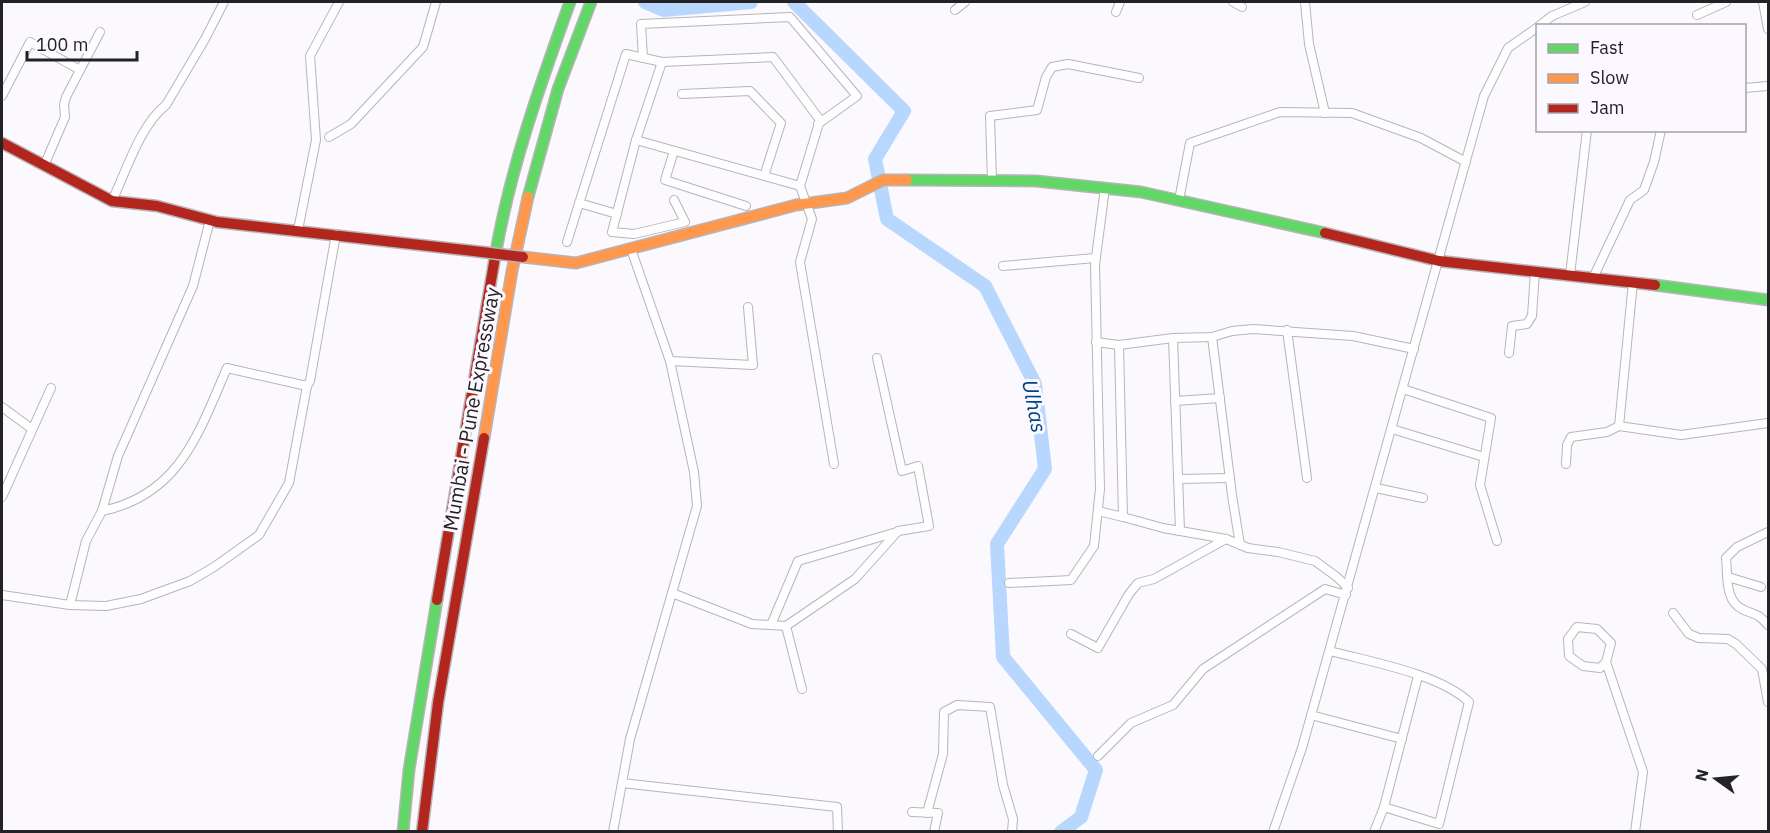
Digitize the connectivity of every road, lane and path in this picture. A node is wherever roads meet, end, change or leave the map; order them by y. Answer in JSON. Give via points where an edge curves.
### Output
{"nodes":[{"id":1,"x":224,"y":2,"type":"edge"},
{"id":2,"x":339,"y":2,"type":"edge"},
{"id":3,"x":436,"y":2,"type":"edge"},
{"id":4,"x":570,"y":2,"type":"edge"},
{"id":5,"x":591,"y":2,"type":"edge"},
{"id":6,"x":964,"y":2,"type":"edge"},
{"id":7,"x":1120,"y":2,"type":"edge"},
{"id":8,"x":1233,"y":2,"type":"edge"},
{"id":9,"x":1305,"y":2,"type":"edge"},
{"id":10,"x":1585,"y":2,"type":"edge"},
{"id":11,"x":1726,"y":2,"type":"edge"},
{"id":12,"x":1763,"y":2,"type":"edge"},
{"id":13,"x":1242,"y":7,"type":"dead end"},
{"id":14,"x":955,"y":10,"type":"dead end"},
{"id":15,"x":1116,"y":12,"type":"dead end"},
{"id":16,"x":1697,"y":15,"type":"dead end"},
{"id":17,"x":1541,"y":24,"type":"edge"},
{"id":18,"x":1536,"y":27,"type":"edge"},
{"id":19,"x":1768,"y":29,"type":"edge"},
{"id":20,"x":100,"y":32,"type":"dead end"},
{"id":21,"x":643,"y":58,"type":"junction"},
{"id":22,"x":662,"y":62,"type":"junction"},
{"id":23,"x":80,"y":70,"type":"junction"},
{"id":24,"x":1139,"y":78,"type":"dead end"},
{"id":25,"x":1768,"y":86,"type":"edge"},
{"id":26,"x":1746,"y":88,"type":"edge"},
{"id":27,"x":682,"y":94,"type":"dead end"},
{"id":28,"x":2,"y":96,"type":"edge"},
{"id":29,"x":1325,"y":113,"type":"junction"},
{"id":30,"x":818,"y":124,"type":"junction"},
{"id":31,"x":1587,"y":132,"type":"edge"},
{"id":32,"x":1661,"y":132,"type":"edge"},
{"id":33,"x":329,"y":137,"type":"dead end"},
{"id":34,"x":636,"y":140,"type":"junction"},
{"id":35,"x":2,"y":143,"type":"edge"},
{"id":36,"x":674,"y":151,"type":"junction"},
{"id":37,"x":1466,"y":162,"type":"junction"},
{"id":38,"x":44,"y":166,"type":"junction"},
{"id":39,"x":765,"y":176,"type":"junction"},
{"id":40,"x":992,"y":181,"type":"junction"},
{"id":41,"x":800,"y":186,"type":"junction"},
{"id":42,"x":1105,"y":188,"type":"junction"},
{"id":43,"x":674,"y":200,"type":"dead end"},
{"id":44,"x":1179,"y":200,"type":"junction"},
{"id":45,"x":112,"y":201,"type":"junction"},
{"id":46,"x":579,"y":203,"type":"junction"},
{"id":47,"x":808,"y":204,"type":"junction"},
{"id":48,"x":746,"y":206,"type":"dead end"},
{"id":49,"x":617,"y":214,"type":"junction"},
{"id":50,"x":210,"y":220,"type":"junction"},
{"id":51,"x":298,"y":230,"type":"junction"},
{"id":52,"x":336,"y":234,"type":"junction"},
{"id":53,"x":567,"y":242,"type":"dead end"},
{"id":54,"x":631,"y":249,"type":"junction"},
{"id":55,"x":1095,"y":258,"type":"junction"},
{"id":56,"x":1439,"y":261,"type":"junction"},
{"id":57,"x":1003,"y":266,"type":"dead end"},
{"id":58,"x":1535,"y":272,"type":"junction"},
{"id":59,"x":1570,"y":275,"type":"junction"},
{"id":60,"x":1593,"y":278,"type":"junction"},
{"id":61,"x":1633,"y":282,"type":"junction"},
{"id":62,"x":1768,"y":300,"type":"edge"},
{"id":63,"x":748,"y":307,"type":"dead end"},
{"id":64,"x":1287,"y":330,"type":"junction"},
{"id":65,"x":1212,"y":337,"type":"junction"},
{"id":66,"x":1173,"y":338,"type":"junction"},
{"id":67,"x":1096,"y":342,"type":"junction"},
{"id":68,"x":1119,"y":345,"type":"junction"},
{"id":69,"x":1414,"y":349,"type":"junction"},
{"id":70,"x":1509,"y":353,"type":"dead end"},
{"id":71,"x":877,"y":358,"type":"dead end"},
{"id":72,"x":670,"y":362,"type":"junction"},
{"id":73,"x":307,"y":386,"type":"junction"},
{"id":74,"x":51,"y":388,"type":"dead end"},
{"id":75,"x":1403,"y":389,"type":"junction"},
{"id":76,"x":1220,"y":398,"type":"junction"},
{"id":77,"x":1175,"y":401,"type":"junction"},
{"id":78,"x":2,"y":406,"type":"edge"},
{"id":79,"x":1768,"y":423,"type":"edge"},
{"id":80,"x":1619,"y":426,"type":"junction"},
{"id":81,"x":32,"y":429,"type":"junction"},
{"id":82,"x":1392,"y":429,"type":"junction"},
{"id":83,"x":1484,"y":457,"type":"junction"},
{"id":84,"x":834,"y":464,"type":"dead end"},
{"id":85,"x":1566,"y":464,"type":"dead end"},
{"id":86,"x":1230,"y":478,"type":"junction"},
{"id":87,"x":1307,"y":478,"type":"dead end"},
{"id":88,"x":1178,"y":479,"type":"junction"},
{"id":89,"x":1376,"y":488,"type":"junction"},
{"id":90,"x":2,"y":497,"type":"edge"},
{"id":91,"x":1422,"y":498,"type":"dead end"},
{"id":92,"x":102,"y":511,"type":"junction"},
{"id":93,"x":1098,"y":511,"type":"junction"},
{"id":94,"x":1123,"y":517,"type":"junction"},
{"id":95,"x":898,"y":531,"type":"junction"},
{"id":96,"x":1180,"y":531,"type":"junction"},
{"id":97,"x":1768,"y":532,"type":"edge"},
{"id":98,"x":1226,"y":539,"type":"junction"},
{"id":99,"x":1497,"y":541,"type":"dead end"},
{"id":100,"x":1240,"y":545,"type":"junction"},
{"id":101,"x":1728,"y":577,"type":"junction"},
{"id":102,"x":1009,"y":583,"type":"dead end"},
{"id":103,"x":1761,"y":587,"type":"dead end"},
{"id":104,"x":1347,"y":592,"type":"junction"},
{"id":105,"x":672,"y":593,"type":"junction"},
{"id":106,"x":2,"y":595,"type":"edge"},
{"id":107,"x":70,"y":605,"type":"junction"},
{"id":108,"x":1673,"y":613,"type":"dead end"},
{"id":109,"x":771,"y":625,"type":"junction"},
{"id":110,"x":1768,"y":625,"type":"edge"},
{"id":111,"x":786,"y":626,"type":"junction"},
{"id":112,"x":1071,"y":634,"type":"dead end"},
{"id":113,"x":1330,"y":651,"type":"junction"},
{"id":114,"x":1606,"y":662,"type":"junction"},
{"id":115,"x":1418,"y":676,"type":"junction"},
{"id":116,"x":801,"y":689,"type":"dead end"},
{"id":117,"x":1768,"y":702,"type":"edge"},
{"id":118,"x":1311,"y":715,"type":"junction"},
{"id":119,"x":1402,"y":739,"type":"junction"},
{"id":120,"x":1098,"y":756,"type":"dead end"},
{"id":121,"x":622,"y":783,"type":"junction"},
{"id":122,"x":1384,"y":807,"type":"junction"},
{"id":123,"x":912,"y":812,"type":"dead end"},
{"id":124,"x":927,"y":813,"type":"junction"},
{"id":125,"x":403,"y":831,"type":"edge"},
{"id":126,"x":422,"y":831,"type":"edge"},
{"id":127,"x":613,"y":831,"type":"edge"},
{"id":128,"x":838,"y":831,"type":"edge"},
{"id":129,"x":934,"y":831,"type":"edge"},
{"id":130,"x":1012,"y":831,"type":"edge"},
{"id":131,"x":1273,"y":831,"type":"edge"},
{"id":132,"x":1374,"y":831,"type":"edge"},
{"id":133,"x":1635,"y":831,"type":"edge"}],
"edges":[{"from":1,"to":45,"type":"street","via":[[166,105],[146,130]]},
{"from":2,"to":51,"type":"street","via":[[310,56],[316,140]]},
{"from":3,"to":33,"type":"street","via":[[423,47],[351,124]]},
{"from":4,"to":125,"type":"main road","name":"Mumbai - Pune Expressway","via":[[532,108],[499,234],[409,770]]},
{"from":5,"to":126,"type":"main road","name":"Mumbai - Pune Expressway","via":[[551,113],[518,238],[442,687]]},
{"from":6,"to":14,"type":"street"},
{"from":7,"to":15,"type":"street"},
{"from":8,"to":13,"type":"street"},
{"from":9,"to":29,"type":"street","via":[[1309,44]]},
{"from":10,"to":17,"type":"street"},
{"from":11,"to":16,"type":"street"},
{"from":12,"to":19,"type":"street"},
{"from":18,"to":37,"type":"street","via":[[1508,48],[1484,96]]},
{"from":20,"to":23,"type":"street"},
{"from":21,"to":22,"type":"street"},
{"from":21,"to":30,"type":"street","via":[[641,24],[790,17],[857,96]]},
{"from":21,"to":46,"type":"street","via":[[626,54]]},
{"from":22,"to":30,"type":"street","via":[[772,57],[820,120]]},
{"from":22,"to":34,"type":"street"},
{"from":23,"to":28,"type":"street","via":[[30,42]]},
{"from":23,"to":38,"type":"street","via":[[66,97],[65,117]]},
{"from":24,"to":40,"type":"street","via":[[1068,64],[1052,67],[1037,110],[990,116]]},
{"from":25,"to":26,"type":"street"},
{"from":27,"to":39,"type":"street","via":[[750,91],[781,123]]},
{"from":29,"to":37,"type":"street","via":[[1352,113],[1421,138]]},
{"from":29,"to":44,"type":"street","via":[[1280,112],[1190,143]]},
{"from":30,"to":41,"type":"street"},
{"from":31,"to":59,"type":"street"},
{"from":32,"to":60,"type":"street","via":[[1644,190],[1630,200]]},
{"from":34,"to":36,"type":"street"},
{"from":34,"to":49,"type":"street"},
{"from":35,"to":38,"type":"main road"},
{"from":36,"to":39,"type":"street"},
{"from":36,"to":48,"type":"street","via":[[665,180]]},
{"from":37,"to":56,"type":"street"},
{"from":38,"to":45,"type":"main road"},
{"from":39,"to":41,"type":"street"},
{"from":40,"to":42,"type":"main road"},
{"from":40,"to":47,"type":"main road","via":[[883,180],[847,198]]},
{"from":41,"to":47,"type":"street"},
{"from":42,"to":44,"type":"main road"},
{"from":42,"to":55,"type":"street"},
{"from":43,"to":49,"type":"street","via":[[685,222],[634,234],[612,232]]},
{"from":44,"to":56,"type":"main road"},
{"from":45,"to":50,"type":"main road","via":[[158,206]]},
{"from":46,"to":49,"type":"street"},
{"from":46,"to":53,"type":"street"},
{"from":47,"to":54,"type":"main road"},
{"from":47,"to":84,"type":"street","via":[[813,219],[800,262]]},
{"from":50,"to":51,"type":"main road"},
{"from":50,"to":92,"type":"street","via":[[193,286],[118,456]]},
{"from":51,"to":52,"type":"main road"},
{"from":52,"to":54,"type":"main road","bridge":true,"via":[[576,263]]},
{"from":52,"to":73,"type":"street"},
{"from":54,"to":72,"type":"street"},
{"from":55,"to":57,"type":"street"},
{"from":55,"to":67,"type":"street"},
{"from":56,"to":58,"type":"main road"},
{"from":56,"to":69,"type":"street"},
{"from":58,"to":59,"type":"main road"},
{"from":58,"to":70,"type":"street","via":[[1532,316],[1527,324],[1512,326]]},
{"from":59,"to":60,"type":"main road"},
{"from":60,"to":61,"type":"main road"},
{"from":61,"to":62,"type":"main road"},
{"from":61,"to":80,"type":"street"},
{"from":63,"to":72,"type":"street","via":[[753,365]]},
{"from":64,"to":65,"type":"street","via":[[1252,329]]},
{"from":64,"to":69,"type":"street","via":[[1353,336]]},
{"from":64,"to":87,"type":"street"},
{"from":65,"to":66,"type":"street"},
{"from":65,"to":76,"type":"street"},
{"from":66,"to":68,"type":"street"},
{"from":66,"to":77,"type":"street"},
{"from":67,"to":68,"type":"street"},
{"from":67,"to":93,"type":"street"},
{"from":68,"to":94,"type":"street"},
{"from":69,"to":75,"type":"street"},
{"from":71,"to":95,"type":"street","via":[[902,471],[918,466],[929,526]]},
{"from":72,"to":105,"type":"street","via":[[694,472],[697,506]]},
{"from":73,"to":92,"type":"street","via":[[227,368],[196,439],[178,467],[123,507]]},
{"from":73,"to":107,"type":"street","via":[[289,483],[259,535],[190,582],[123,603]]},
{"from":74,"to":81,"type":"street"},
{"from":75,"to":82,"type":"street"},
{"from":75,"to":83,"type":"street","via":[[1491,418]]},
{"from":76,"to":77,"type":"street"},
{"from":76,"to":86,"type":"street"},
{"from":77,"to":88,"type":"street"},
{"from":78,"to":81,"type":"street"},
{"from":79,"to":80,"type":"street","via":[[1681,435]]},
{"from":80,"to":85,"type":"street","via":[[1607,432],[1570,437]]},
{"from":81,"to":90,"type":"street"},
{"from":82,"to":83,"type":"street"},
{"from":82,"to":89,"type":"street"},
{"from":83,"to":99,"type":"street","via":[[1480,485]]},
{"from":86,"to":88,"type":"street"},
{"from":86,"to":100,"type":"street"},
{"from":88,"to":96,"type":"street"},
{"from":89,"to":91,"type":"street"},
{"from":89,"to":104,"type":"street"},
{"from":92,"to":107,"type":"street","via":[[86,541]]},
{"from":93,"to":94,"type":"street"},
{"from":93,"to":102,"type":"street","via":[[1094,546],[1071,580]]},
{"from":94,"to":96,"type":"street"},
{"from":95,"to":109,"type":"street","via":[[798,561]]},
{"from":95,"to":111,"type":"street","via":[[855,579]]},
{"from":96,"to":98,"type":"street"},
{"from":97,"to":101,"type":"street","via":[[1726,558]]},
{"from":98,"to":100,"type":"street"},
{"from":98,"to":112,"type":"street","via":[[1138,584],[1098,648]]},
{"from":100,"to":104,"type":"street","via":[[1315,561],[1336,576]]},
{"from":101,"to":103,"type":"street"},
{"from":101,"to":110,"type":"street","via":[[1727,592],[1741,609],[1758,614]]},
{"from":104,"to":113,"type":"street"},
{"from":104,"to":120,"type":"street","via":[[1325,589],[1203,669],[1173,705],[1131,723]]},
{"from":105,"to":109,"type":"street","via":[[752,624]]},
{"from":105,"to":121,"type":"street","via":[[630,739]]},
{"from":106,"to":107,"type":"street"},
{"from":108,"to":117,"type":"street","via":[[1689,634],[1728,639],[1736,644],[1762,669]]},
{"from":109,"to":111,"type":"street"},
{"from":111,"to":116,"type":"street"},
{"from":113,"to":115,"type":"street"},
{"from":113,"to":118,"type":"street"},
{"from":114,"to":114,"type":"street","via":[[1611,643],[1597,629],[1577,627],[1568,639],[1569,656],[1583,666],[1600,668]]},
{"from":114,"to":133,"type":"street","via":[[1643,772]]},
{"from":115,"to":119,"type":"street"},
{"from":115,"to":122,"type":"street","via":[[1446,685],[1469,702],[1439,824]]},
{"from":118,"to":119,"type":"street"},
{"from":118,"to":131,"type":"street"},
{"from":119,"to":122,"type":"street"},
{"from":121,"to":127,"type":"street"},
{"from":121,"to":128,"type":"street","via":[[837,807]]},
{"from":122,"to":132,"type":"street"},
{"from":123,"to":124,"type":"street"},
{"from":124,"to":129,"type":"street","via":[[938,813]]},
{"from":124,"to":130,"type":"street","via":[[943,754],[944,712],[957,705],[990,707],[1013,819]]}]}
